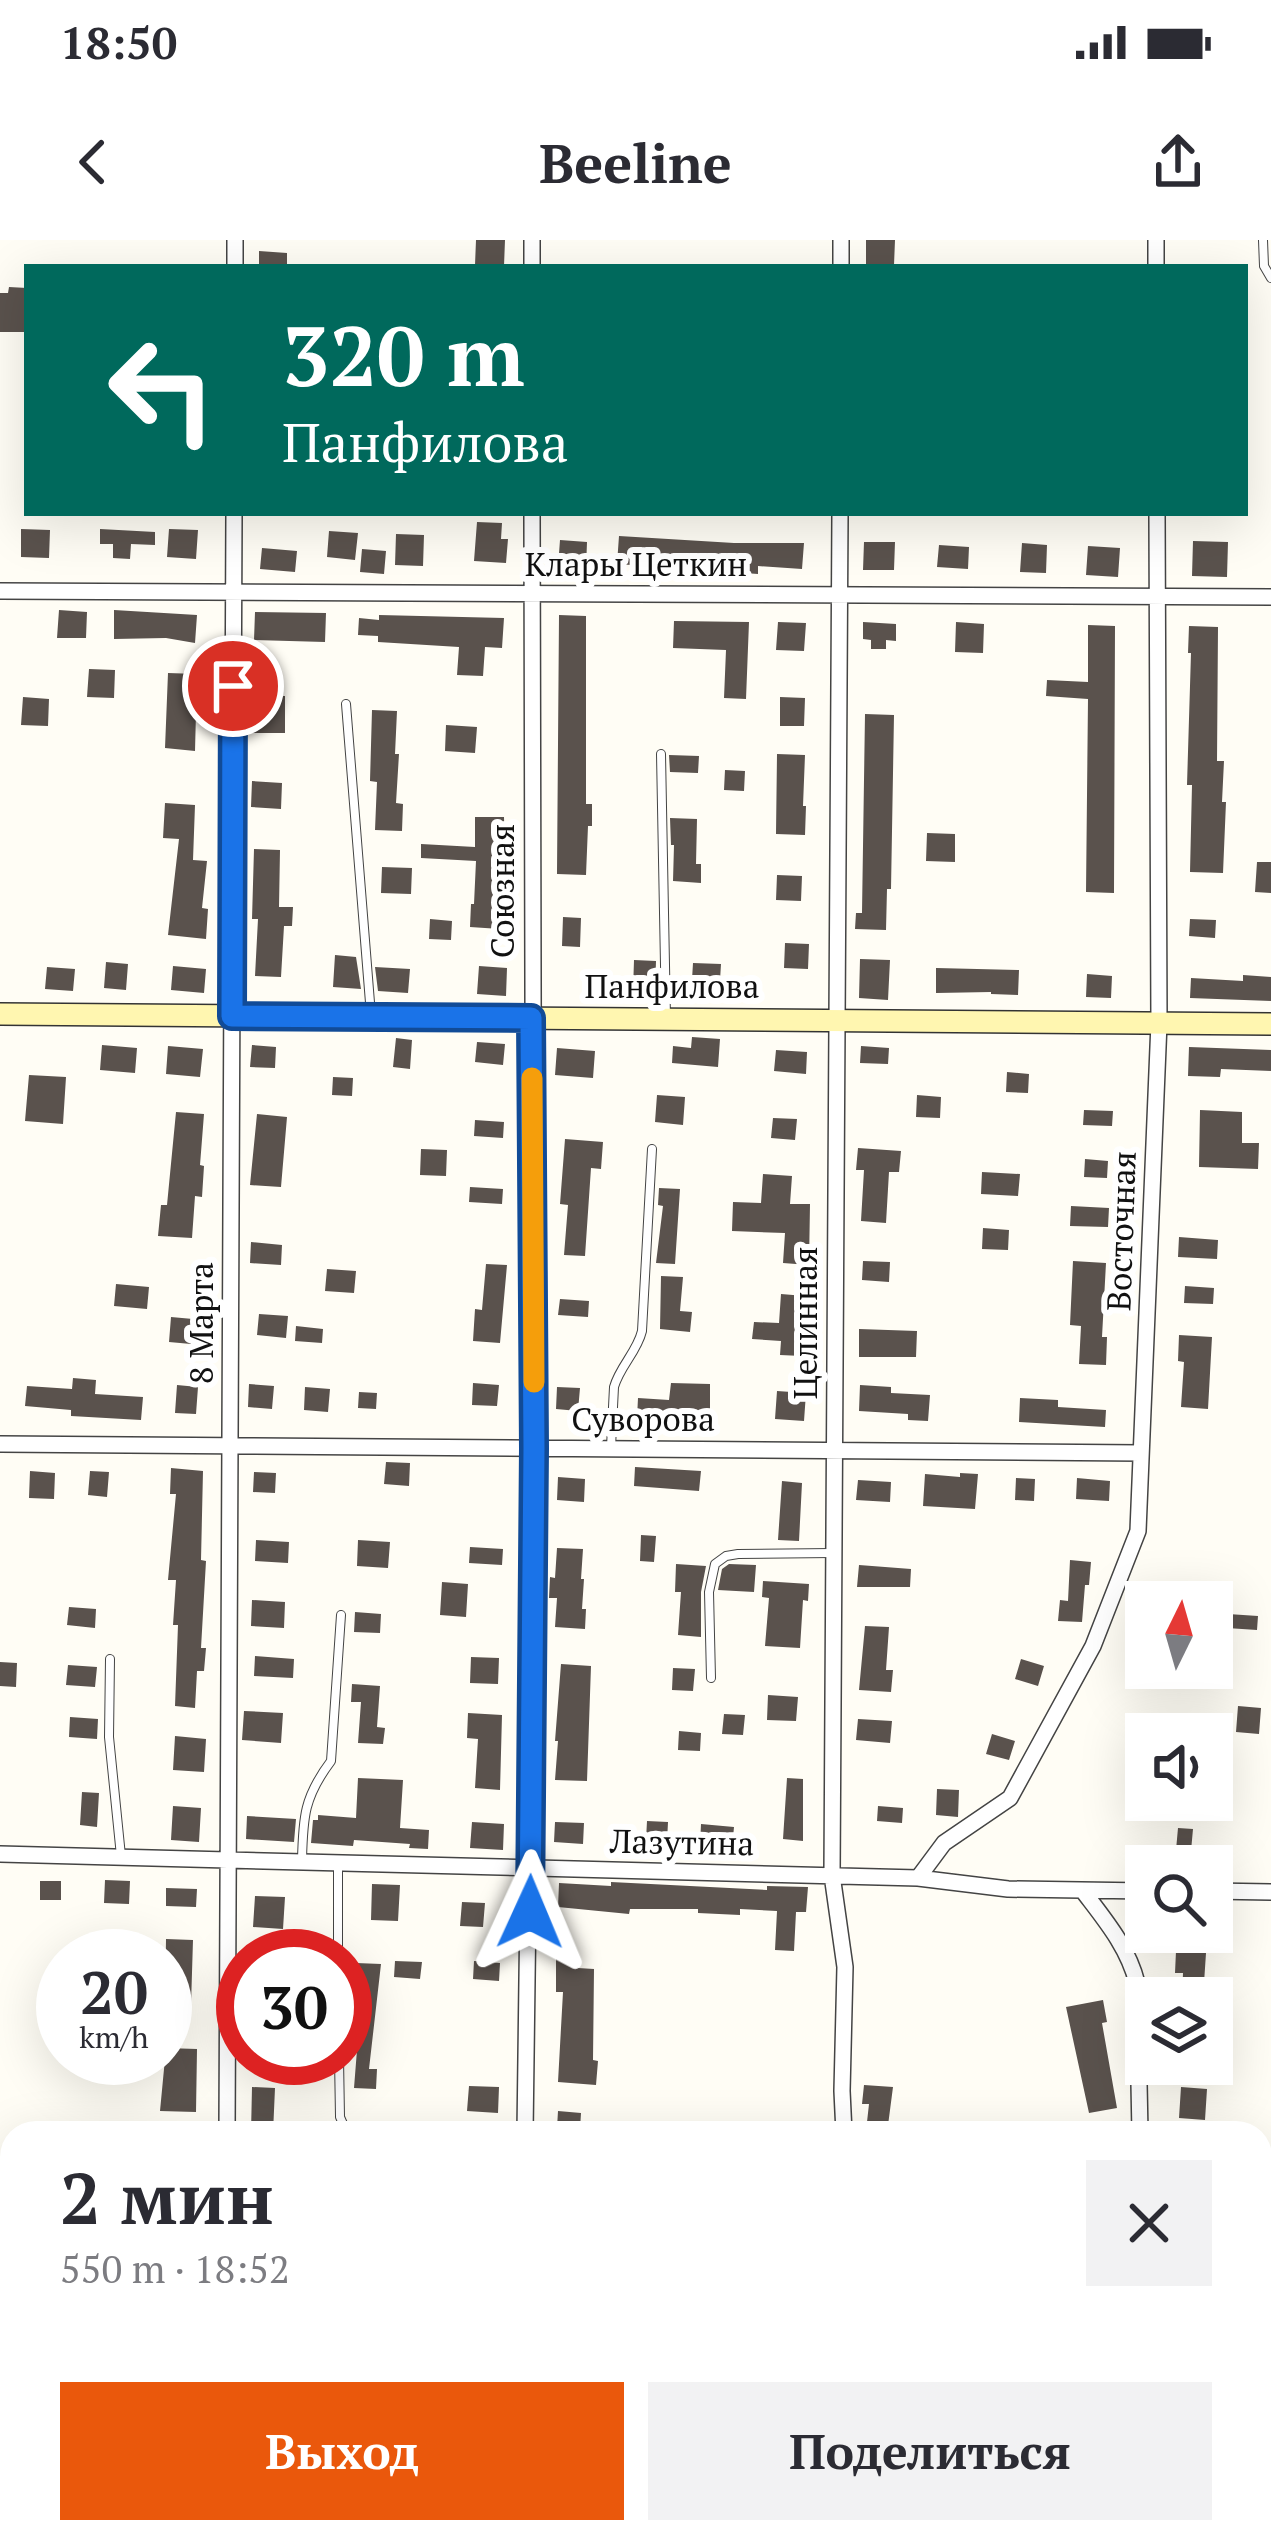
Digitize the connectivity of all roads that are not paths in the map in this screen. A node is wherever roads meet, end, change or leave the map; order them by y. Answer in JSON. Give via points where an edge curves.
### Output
{"nodes":[{"id":1,"x":1263,"y":240,"type":"edge"},
{"id":2,"x":1271,"y":278,"type":"edge"},
{"id":3,"x":234,"y":516,"type":"edge"},
{"id":4,"x":532,"y":516,"type":"edge"},
{"id":5,"x":840,"y":516,"type":"edge"},
{"id":6,"x":1157,"y":516,"type":"edge"},
{"id":7,"x":0,"y":591,"type":"edge"},
{"id":8,"x":234,"y":592,"type":"junction"},
{"id":9,"x":532,"y":593,"type":"junction"},
{"id":10,"x":839,"y":595,"type":"junction"},
{"id":11,"x":1157,"y":597,"type":"junction"},
{"id":12,"x":1271,"y":597,"type":"edge"},
{"id":13,"x":346,"y":704,"type":"dead end"},
{"id":14,"x":661,"y":754,"type":"dead end"},
{"id":15,"x":0,"y":1014,"type":"edge"},
{"id":16,"x":232,"y":1016,"type":"junction"},
{"id":17,"x":371,"y":1017,"type":"junction"},
{"id":18,"x":531,"y":1018,"type":"junction"},
{"id":19,"x":666,"y":1019,"type":"junction"},
{"id":20,"x":837,"y":1021,"type":"junction"},
{"id":21,"x":1159,"y":1024,"type":"junction"},
{"id":22,"x":1271,"y":1024,"type":"edge"},
{"id":23,"x":652,"y":1149,"type":"dead end"},
{"id":24,"x":0,"y":1444,"type":"edge"},
{"id":25,"x":230,"y":1445,"type":"junction"},
{"id":26,"x":534,"y":1448,"type":"junction"},
{"id":27,"x":610,"y":1449,"type":"junction"},
{"id":28,"x":835,"y":1450,"type":"junction"},
{"id":29,"x":1141,"y":1453,"type":"junction"},
{"id":30,"x":834,"y":1553,"type":"junction"},
{"id":31,"x":341,"y":1615,"type":"dead end"},
{"id":32,"x":110,"y":1659,"type":"dead end"},
{"id":33,"x":711,"y":1678,"type":"dead end"},
{"id":34,"x":0,"y":1855,"type":"edge"},
{"id":35,"x":121,"y":1858,"type":"junction"},
{"id":36,"x":228,"y":1860,"type":"junction"},
{"id":37,"x":302,"y":1862,"type":"junction"},
{"id":38,"x":338,"y":1863,"type":"junction"},
{"id":39,"x":530,"y":1868,"type":"junction"},
{"id":40,"x":832,"y":1875,"type":"junction"},
{"id":41,"x":918,"y":1877,"type":"junction"},
{"id":42,"x":1083,"y":1891,"type":"junction"},
{"id":43,"x":1125,"y":1891,"type":"edge"},
{"id":44,"x":1233,"y":1891,"type":"edge"},
{"id":45,"x":1271,"y":1892,"type":"edge"},
{"id":46,"x":338,"y":1929,"type":"edge"},
{"id":47,"x":339,"y":2085,"type":"edge"},
{"id":48,"x":227,"y":2121,"type":"edge"},
{"id":49,"x":342,"y":2121,"type":"edge"},
{"id":50,"x":525,"y":2121,"type":"edge"},
{"id":51,"x":843,"y":2121,"type":"edge"},
{"id":52,"x":1140,"y":2121,"type":"edge"}],
"edges":[{"from":1,"to":2,"type":"lane"},
{"from":3,"to":8,"type":"street","name":"8 Марта"},
{"from":4,"to":9,"type":"street","name":"Союзная"},
{"from":5,"to":10,"type":"street","name":"Целинная"},
{"from":6,"to":11,"type":"street","name":"Восточная"},
{"from":7,"to":8,"type":"street","name":"Клары Цеткин"},
{"from":8,"to":9,"type":"street","name":"Клары Цеткин"},
{"from":8,"to":16,"type":"street","name":"8 Марта"},
{"from":9,"to":10,"type":"street","name":"Клары Цеткин"},
{"from":9,"to":18,"type":"street","name":"Союзная"},
{"from":10,"to":11,"type":"street","name":"Клары Цеткин"},
{"from":10,"to":20,"type":"street","name":"Целинная"},
{"from":11,"to":12,"type":"street","name":"Клары Цеткин"},
{"from":11,"to":21,"type":"street","name":"Восточная"},
{"from":13,"to":17,"type":"lane"},
{"from":14,"to":19,"type":"lane"},
{"from":15,"to":16,"type":"street","name":"Панфилова"},
{"from":16,"to":17,"type":"street","name":"Панфилова"},
{"from":16,"to":25,"type":"street","name":"8 Марта"},
{"from":17,"to":18,"type":"street","name":"Панфилова"},
{"from":18,"to":19,"type":"street","name":"Панфилова"},
{"from":18,"to":26,"type":"street","name":"Союзная"},
{"from":19,"to":20,"type":"street","name":"Панфилова"},
{"from":20,"to":21,"type":"street","name":"Панфилова"},
{"from":20,"to":28,"type":"street","name":"Целинная"},
{"from":21,"to":22,"type":"street","name":"Панфилова"},
{"from":21,"to":29,"type":"street","name":"Восточная"},
{"from":23,"to":27,"type":"lane","via":[[642,1331],[614,1387]]},
{"from":24,"to":25,"type":"street","name":"Суворова"},
{"from":25,"to":26,"type":"street","name":"Суворова"},
{"from":25,"to":36,"type":"street","name":"8 Марта"},
{"from":26,"to":27,"type":"street","name":"Суворова"},
{"from":26,"to":39,"type":"street","name":"Союзная"},
{"from":27,"to":28,"type":"street","name":"Суворова"},
{"from":28,"to":29,"type":"street","name":"Суворова"},
{"from":28,"to":30,"type":"street","name":"Целинная"},
{"from":29,"to":41,"type":"street","name":"Восточная","via":[[1138,1531],[1093,1646],[1010,1798],[944,1844]]},
{"from":30,"to":33,"type":"lane","via":[[738,1554],[716,1564]]},
{"from":30,"to":40,"type":"street","name":"Целинная"},
{"from":31,"to":37,"type":"lane","via":[[331,1761],[303,1814]]},
{"from":32,"to":35,"type":"lane"},
{"from":34,"to":35,"type":"street","name":"Лазутина"},
{"from":35,"to":36,"type":"street","name":"Лазутина"},
{"from":36,"to":37,"type":"street","name":"Лазутина"},
{"from":36,"to":48,"type":"street","name":"8 Марта"},
{"from":37,"to":38,"type":"street","name":"Лазутина"},
{"from":38,"to":39,"type":"street","name":"Лазутина"},
{"from":38,"to":46,"type":"lane"},
{"from":39,"to":40,"type":"street","name":"Лазутина"},
{"from":39,"to":50,"type":"street","name":"Союзная"},
{"from":40,"to":41,"type":"street","name":"Лазутина"},
{"from":40,"to":51,"type":"street","name":"Целинная","via":[[845,1967]]},
{"from":41,"to":42,"type":"street","name":"Лазутина"},
{"from":42,"to":43,"type":"street","name":"Лазутина"},
{"from":42,"to":52,"type":"street","via":[[1123,1945],[1137,1983]]},
{"from":44,"to":45,"type":"street"},
{"from":47,"to":49,"type":"lane"}]}
